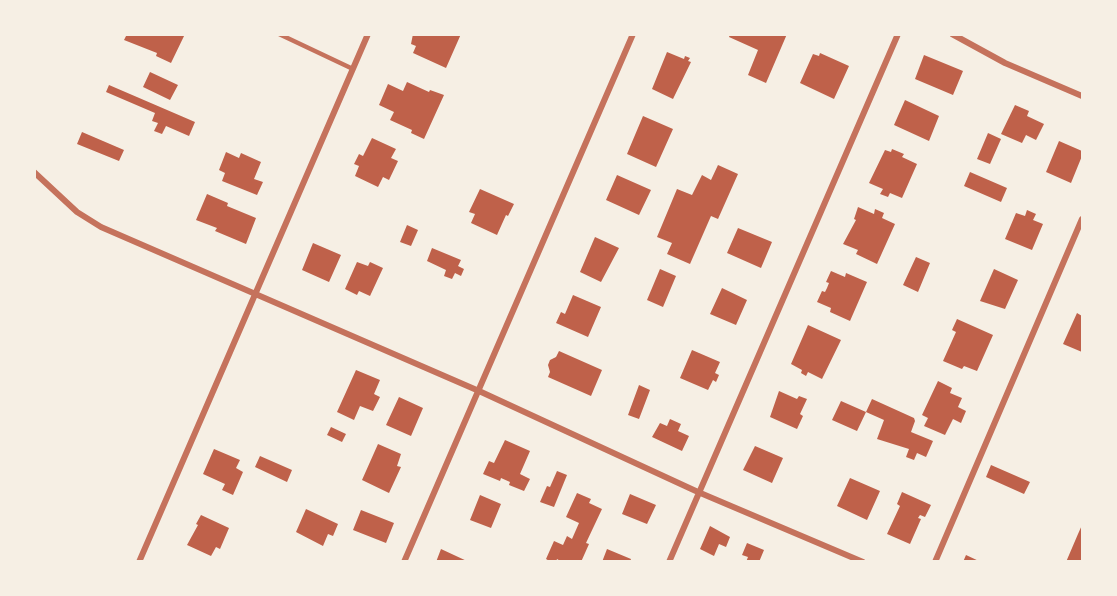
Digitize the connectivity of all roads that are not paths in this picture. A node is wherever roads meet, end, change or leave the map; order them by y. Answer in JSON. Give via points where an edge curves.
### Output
{"nodes":[{"id":1,"x":279,"y":34,"type":"edge"},
{"id":2,"x":368,"y":34,"type":"edge"},
{"id":3,"x":633,"y":34,"type":"edge"},
{"id":4,"x":898,"y":34,"type":"edge"},
{"id":5,"x":952,"y":34,"type":"edge"},
{"id":6,"x":353,"y":69,"type":"junction"},
{"id":7,"x":1083,"y":96,"type":"edge"},
{"id":8,"x":34,"y":172,"type":"edge"},
{"id":9,"x":1083,"y":219,"type":"edge"},
{"id":10,"x":255,"y":295,"type":"junction"},
{"id":11,"x":479,"y":391,"type":"junction"},
{"id":12,"x":699,"y":492,"type":"junction"},
{"id":13,"x":138,"y":561,"type":"edge"},
{"id":14,"x":404,"y":561,"type":"edge"},
{"id":15,"x":669,"y":561,"type":"edge"},
{"id":16,"x":863,"y":561,"type":"edge"},
{"id":17,"x":935,"y":561,"type":"edge"}],
"edges":[{"from":1,"to":6,"type":"lane"},
{"from":2,"to":6,"type":"street"},
{"from":3,"to":11,"type":"street"},
{"from":4,"to":12,"type":"street"},
{"from":5,"to":7,"type":"street","via":[[1005,63]]},
{"from":6,"to":10,"type":"street"},
{"from":8,"to":10,"type":"street","via":[[88,220]]},
{"from":9,"to":17,"type":"street"},
{"from":10,"to":11,"type":"street"},
{"from":10,"to":13,"type":"street"},
{"from":11,"to":12,"type":"street"},
{"from":11,"to":14,"type":"street"},
{"from":12,"to":15,"type":"street"},
{"from":12,"to":16,"type":"street"}]}
